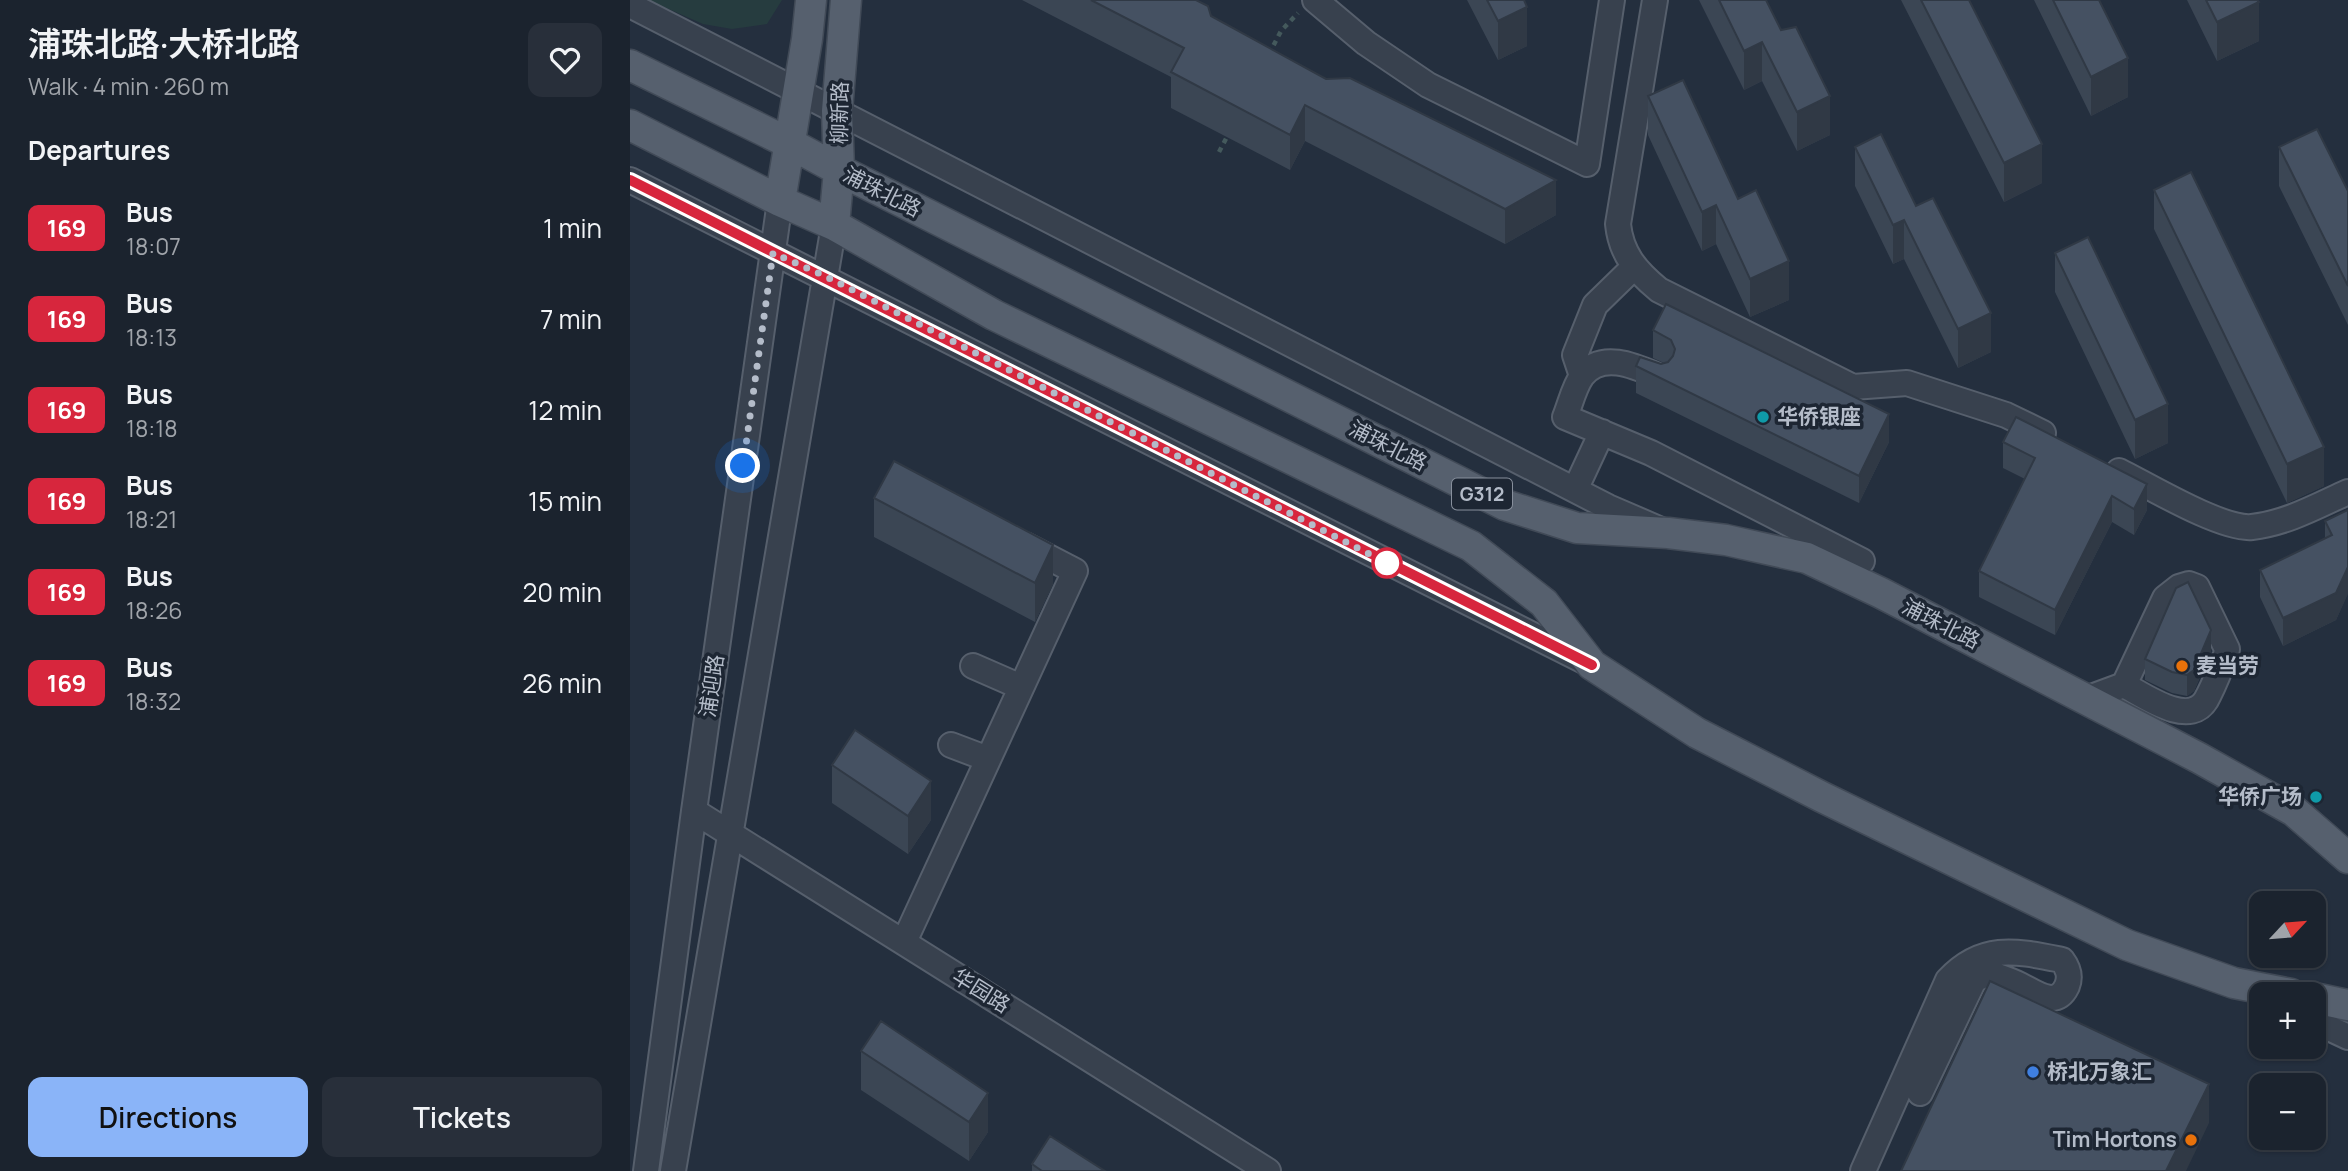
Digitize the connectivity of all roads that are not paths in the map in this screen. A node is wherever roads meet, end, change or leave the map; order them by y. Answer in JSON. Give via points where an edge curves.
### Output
{"nodes":[{"id":1,"x":811,"y":0,"type":"edge"},
{"id":2,"x":846,"y":0,"type":"edge"},
{"id":3,"x":1612,"y":0,"type":"edge"},
{"id":4,"x":1655,"y":0,"type":"edge"},
{"id":5,"x":1309,"y":4,"type":"edge"},
{"id":6,"x":630,"y":5,"type":"edge"},
{"id":7,"x":630,"y":65,"type":"edge"},
{"id":8,"x":799,"y":91,"type":"junction"},
{"id":9,"x":837,"y":111,"type":"junction"},
{"id":10,"x":630,"y":125,"type":"edge"},
{"id":11,"x":789,"y":143,"type":"junction"},
{"id":12,"x":839,"y":170,"type":"junction"},
{"id":13,"x":630,"y":180,"type":"edge"},
{"id":14,"x":780,"y":201,"type":"junction"},
{"id":15,"x":834,"y":225,"type":"junction"},
{"id":16,"x":773,"y":253,"type":"junction"},
{"id":17,"x":1634,"y":267,"type":"junction"},
{"id":18,"x":825,"y":276,"type":"junction"},
{"id":19,"x":1582,"y":376,"type":"junction"},
{"id":20,"x":1660,"y":377,"type":"edge"},
{"id":21,"x":1602,"y":432,"type":"junction"},
{"id":22,"x":2067,"y":445,"type":"edge"},
{"id":23,"x":2103,"y":463,"type":"edge"},
{"id":24,"x":1575,"y":490,"type":"junction"},
{"id":25,"x":2348,"y":492,"type":"edge"},
{"id":26,"x":1668,"y":533,"type":"junction"},
{"id":27,"x":1003,"y":534,"type":"edge"},
{"id":28,"x":1862,"y":561,"type":"dead end"},
{"id":29,"x":1592,"y":665,"type":"junction"},
{"id":30,"x":973,"y":666,"type":"dead end"},
{"id":31,"x":2124,"y":685,"type":"junction"},
{"id":32,"x":1021,"y":687,"type":"junction"},
{"id":33,"x":2086,"y":699,"type":"junction"},
{"id":34,"x":951,"y":745,"type":"dead end"},
{"id":35,"x":988,"y":759,"type":"junction"},
{"id":36,"x":694,"y":811,"type":"junction"},
{"id":37,"x":731,"y":834,"type":"junction"},
{"id":38,"x":2348,"y":858,"type":"edge"},
{"id":39,"x":904,"y":942,"type":"junction"},
{"id":40,"x":2234,"y":983,"type":"junction"},
{"id":41,"x":2249,"y":986,"type":"edge"},
{"id":42,"x":2249,"y":990,"type":"edge"},
{"id":43,"x":2326,"y":1000,"type":"edge"},
{"id":44,"x":2348,"y":1005,"type":"edge"},
{"id":45,"x":2326,"y":1027,"type":"edge"},
{"id":46,"x":2348,"y":1037,"type":"edge"},
{"id":47,"x":1920,"y":1093,"type":"dead end"},
{"id":48,"x":646,"y":1171,"type":"edge"},
{"id":49,"x":673,"y":1171,"type":"edge"},
{"id":50,"x":1268,"y":1171,"type":"edge"},
{"id":51,"x":1863,"y":1171,"type":"edge"}],
"edges":[{"from":1,"to":8,"type":"main road","name":"柳新路"},
{"from":2,"to":9,"type":"main road","name":"柳新路"},
{"from":3,"to":5,"type":"street","via":[[1587,164],[1427,85]]},
{"from":4,"to":17,"type":"street","via":[[1618,224]]},
{"from":6,"to":8,"type":"street"},
{"from":7,"to":11,"type":"main road","name":"浦珠北路","number":"G312"},
{"from":8,"to":9,"type":"street"},
{"from":8,"to":11,"type":"main road","name":"柳新路"},
{"from":9,"to":12,"type":"main road","name":"柳新路"},
{"from":9,"to":24,"type":"street"},
{"from":10,"to":14,"type":"main road","number":"G312"},
{"from":11,"to":12,"type":"main road","name":"浦珠北路","number":"G312"},
{"from":11,"to":14,"type":"main road","name":"柳新路"},
{"from":12,"to":15,"type":"main road","name":"柳新路"},
{"from":12,"to":26,"type":"main road","name":"浦珠北路","number":"G312","via":[[1505,505],[1577,528]]},
{"from":13,"to":16,"type":"street"},
{"from":14,"to":15,"type":"main road","number":"G312"},
{"from":14,"to":16,"type":"street","name":"浦迎路"},
{"from":15,"to":18,"type":"street","name":"浦迎路"},
{"from":15,"to":29,"type":"main road","number":"G312","via":[[994,315],[1471,546],[1544,603]]},
{"from":16,"to":18,"type":"street"},
{"from":16,"to":36,"type":"street","name":"浦迎路"},
{"from":17,"to":19,"type":"street","via":[[1595,305],[1575,355]]},
{"from":17,"to":22,"type":"street","via":[[1659,290],[1853,387],[1907,383],[2007,415]]},
{"from":18,"to":29,"type":"street"},
{"from":18,"to":37,"type":"street","name":"浦迎路"},
{"from":19,"to":20,"type":"street","via":[[1595,365],[1626,362]]},
{"from":19,"to":21,"type":"street","via":[[1565,417]]},
{"from":21,"to":24,"type":"street"},
{"from":21,"to":28,"type":"street"},
{"from":23,"to":25,"type":"street","via":[[2223,522],[2250,527],[2285,520]]},
{"from":24,"to":26,"type":"street"},
{"from":26,"to":33,"type":"main road","name":"浦珠北路","number":"G312","via":[[1807,558]]},
{"from":27,"to":32,"type":"street","via":[[1074,570]]},
{"from":29,"to":40,"type":"main road","number":"G312","via":[[1697,733],[1822,797],[2127,946]]},
{"from":30,"to":32,"type":"street"},
{"from":31,"to":31,"type":"street","via":[[2178,712],[2193,711],[2206,701],[2227,649],[2197,587],[2179,587],[2165,598]]},
{"from":31,"to":33,"type":"street"},
{"from":32,"to":35,"type":"street"},
{"from":33,"to":38,"type":"main road","name":"浦珠北路","number":"G312","via":[[2294,811]]},
{"from":34,"to":35,"type":"street"},
{"from":35,"to":39,"type":"street"},
{"from":36,"to":37,"type":"street","name":"华园路"},
{"from":36,"to":48,"type":"street","name":"浦迎路"},
{"from":37,"to":39,"type":"street","name":"华园路"},
{"from":37,"to":49,"type":"street","name":"浦迎路"},
{"from":39,"to":50,"type":"street","name":"华园路"},
{"from":40,"to":41,"type":"main road","number":"G312"},
{"from":40,"to":42,"type":"street"},
{"from":43,"to":44,"type":"main road"},
{"from":45,"to":46,"type":"street"},
{"from":47,"to":51,"type":"street","via":[[1974,980],[1989,973],[2041,998],[2054,998],[2069,981],[2062,960],[2022,952],[1983,954],[1954,973]]}]}
